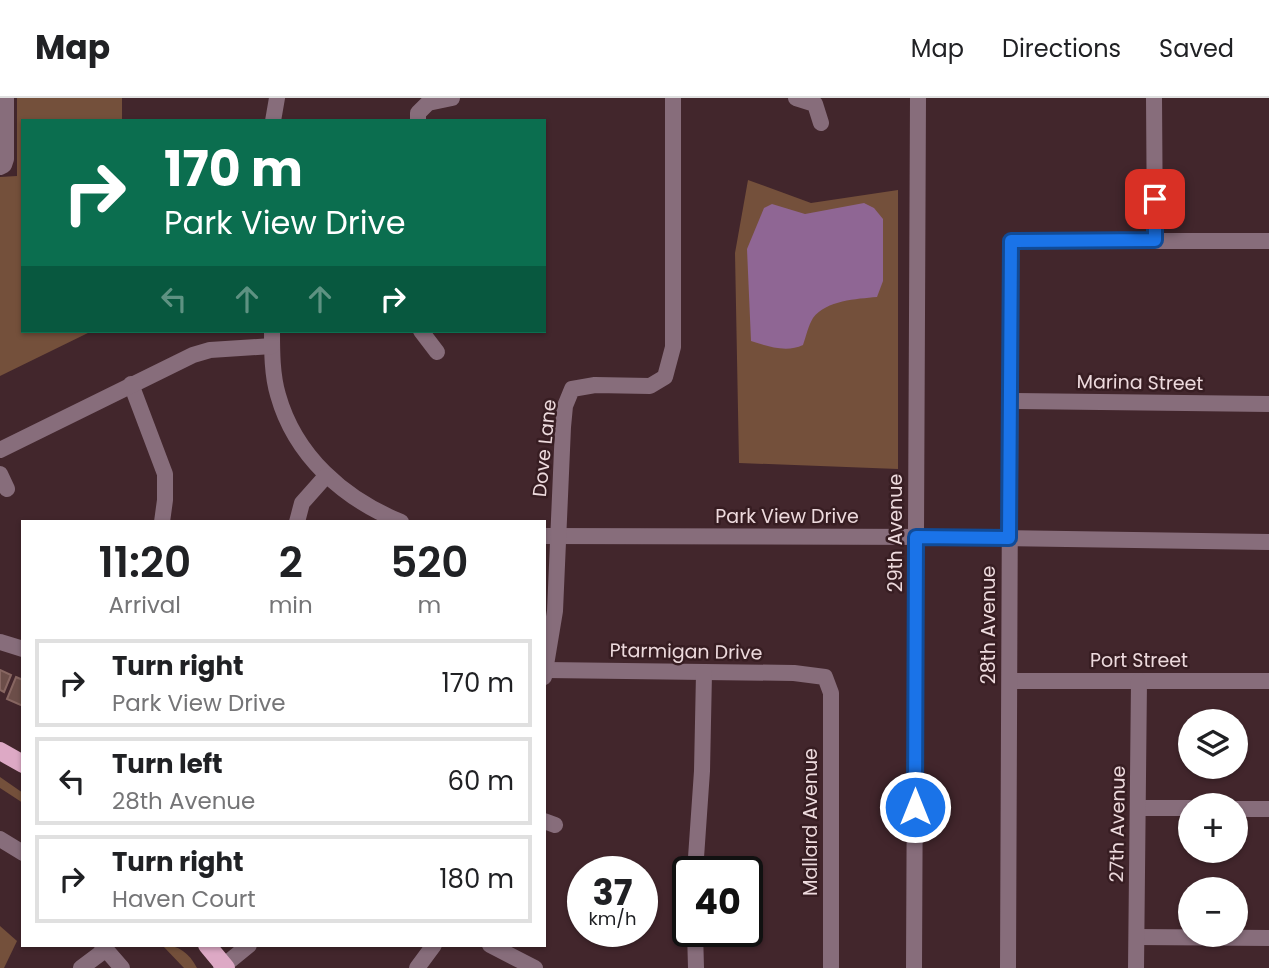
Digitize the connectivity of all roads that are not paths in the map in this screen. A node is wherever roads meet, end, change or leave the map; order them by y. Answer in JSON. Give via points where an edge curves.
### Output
{"nodes":[{"id":1,"x":6,"y":98,"type":"edge"},
{"id":2,"x":278,"y":98,"type":"edge"},
{"id":3,"x":452,"y":98,"type":"edge"},
{"id":4,"x":673,"y":98,"type":"edge"},
{"id":5,"x":796,"y":98,"type":"edge"},
{"id":6,"x":918,"y":98,"type":"edge"},
{"id":7,"x":1154,"y":98,"type":"edge"},
{"id":8,"x":273,"y":119,"type":"edge"},
{"id":9,"x":418,"y":119,"type":"edge"},
{"id":10,"x":821,"y":123,"type":"dead end"},
{"id":11,"x":0,"y":167,"type":"edge"},
{"id":12,"x":1155,"y":240,"type":"junction"},
{"id":13,"x":1269,"y":241,"type":"edge"},
{"id":14,"x":423,"y":333,"type":"edge"},
{"id":15,"x":272,"y":338,"type":"edge"},
{"id":16,"x":437,"y":352,"type":"dead end"},
{"id":17,"x":131,"y":384,"type":"junction"},
{"id":18,"x":1010,"y":401,"type":"junction"},
{"id":19,"x":1269,"y":404,"type":"edge"},
{"id":20,"x":0,"y":450,"type":"edge"},
{"id":21,"x":0,"y":474,"type":"edge"},
{"id":22,"x":326,"y":476,"type":"junction"},
{"id":23,"x":8,"y":489,"type":"dead end"},
{"id":24,"x":162,"y":520,"type":"edge"},
{"id":25,"x":298,"y":520,"type":"edge"},
{"id":26,"x":396,"y":520,"type":"edge"},
{"id":27,"x":551,"y":536,"type":"edge"},
{"id":28,"x":916,"y":537,"type":"junction"},
{"id":29,"x":1009,"y":538,"type":"junction"},
{"id":30,"x":1269,"y":542,"type":"edge"},
{"id":31,"x":0,"y":642,"type":"edge"},
{"id":32,"x":21,"y":648,"type":"edge"},
{"id":33,"x":546,"y":668,"type":"edge"},
{"id":34,"x":704,"y":673,"type":"junction"},
{"id":35,"x":546,"y":674,"type":"edge"},
{"id":36,"x":825,"y":677,"type":"joint"},
{"id":37,"x":1010,"y":681,"type":"junction"},
{"id":38,"x":1139,"y":681,"type":"junction"},
{"id":39,"x":1269,"y":681,"type":"edge"},
{"id":40,"x":0,"y":751,"type":"edge"},
{"id":41,"x":21,"y":764,"type":"edge"},
{"id":42,"x":1138,"y":808,"type":"junction"},
{"id":43,"x":1178,"y":808,"type":"edge"},
{"id":44,"x":1248,"y":809,"type":"edge"},
{"id":45,"x":1269,"y":809,"type":"edge"},
{"id":46,"x":0,"y":839,"type":"edge"},
{"id":47,"x":21,"y":852,"type":"edge"},
{"id":48,"x":696,"y":856,"type":"edge"},
{"id":49,"x":1136,"y":937,"type":"junction"},
{"id":50,"x":1269,"y":937,"type":"edge"},
{"id":51,"x":209,"y":947,"type":"edge"},
{"id":52,"x":248,"y":947,"type":"edge"},
{"id":53,"x":432,"y":947,"type":"edge"},
{"id":54,"x":494,"y":947,"type":"edge"},
{"id":55,"x":695,"y":947,"type":"edge"},
{"id":56,"x":104,"y":948,"type":"edge"},
{"id":57,"x":224,"y":967,"type":"edge"},
{"id":58,"x":81,"y":968,"type":"edge"},
{"id":59,"x":122,"y":968,"type":"edge"},
{"id":60,"x":416,"y":968,"type":"edge"},
{"id":61,"x":536,"y":968,"type":"edge"},
{"id":62,"x":696,"y":968,"type":"edge"},
{"id":63,"x":831,"y":968,"type":"edge"},
{"id":64,"x":914,"y":968,"type":"edge"},
{"id":65,"x":1008,"y":968,"type":"edge"},
{"id":66,"x":1136,"y":968,"type":"edge"}],
"edges":[{"from":1,"to":11,"type":"street","via":[[6,159]]},
{"from":2,"to":8,"type":"street"},
{"from":3,"to":9,"type":"street","via":[[428,103]]},
{"from":4,"to":27,"type":"street","name":"Dove Lane","via":[[673,347],[665,377],[650,386],[572,389],[565,406]]},
{"from":5,"to":10,"type":"street","via":[[815,104]]},
{"from":6,"to":28,"type":"street","name":"29th Avenue"},
{"from":7,"to":12,"type":"street"},
{"from":12,"to":13,"type":"street"},
{"from":12,"to":18,"type":"street","name":"28th Avenue","via":[[1011,241]]},
{"from":14,"to":16,"type":"street"},
{"from":15,"to":17,"type":"street","via":[[202,352]]},
{"from":15,"to":22,"type":"street","via":[[278,395],[298,442]]},
{"from":17,"to":20,"type":"street"},
{"from":17,"to":24,"type":"street","via":[[164,474]]},
{"from":18,"to":19,"type":"street","name":"Marina Street"},
{"from":18,"to":29,"type":"street","name":"28th Avenue"},
{"from":21,"to":23,"type":"street"},
{"from":22,"to":25,"type":"street","via":[[302,503]]},
{"from":22,"to":26,"type":"street","via":[[372,510]]},
{"from":27,"to":28,"type":"street","name":"Park View Drive"},
{"from":27,"to":33,"type":"street","name":"Dove Lane","via":[[555,611]]},
{"from":28,"to":29,"type":"street","name":"Park View Drive"},
{"from":28,"to":64,"type":"street","name":"29th Avenue"},
{"from":29,"to":30,"type":"street","name":"Park View Drive"},
{"from":29,"to":37,"type":"street","name":"28th Avenue"},
{"from":31,"to":32,"type":"street"},
{"from":34,"to":35,"type":"street","name":"Ptarmigan Drive"},
{"from":34,"to":36,"type":"street","name":"Ptarmigan Drive"},
{"from":34,"to":48,"type":"street"},
{"from":36,"to":63,"type":"street","name":"Mallard Avenue","via":[[831,693]]},
{"from":37,"to":38,"type":"street","name":"Port Street"},
{"from":37,"to":65,"type":"street","name":"28th Avenue"},
{"from":38,"to":39,"type":"street","name":"Port Street"},
{"from":38,"to":42,"type":"street","name":"27th Avenue"},
{"from":40,"to":41,"type":"main road"},
{"from":42,"to":43,"type":"street"},
{"from":42,"to":49,"type":"street","name":"27th Avenue"},
{"from":44,"to":45,"type":"street"},
{"from":46,"to":47,"type":"street"},
{"from":49,"to":50,"type":"street"},
{"from":49,"to":66,"type":"street","name":"27th Avenue"},
{"from":51,"to":57,"type":"main road"},
{"from":52,"to":57,"type":"street"},
{"from":53,"to":60,"type":"street"},
{"from":54,"to":61,"type":"street"},
{"from":55,"to":62,"type":"street"},
{"from":56,"to":58,"type":"street"},
{"from":56,"to":59,"type":"street"}]}
